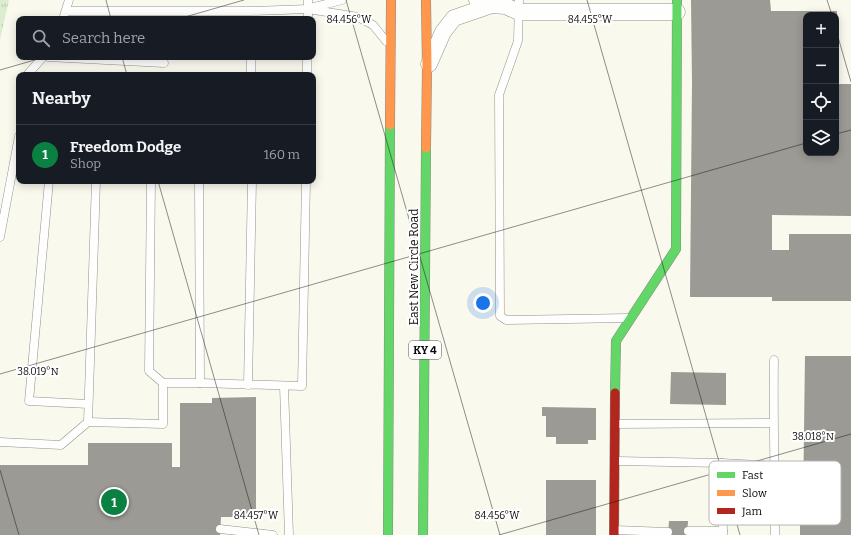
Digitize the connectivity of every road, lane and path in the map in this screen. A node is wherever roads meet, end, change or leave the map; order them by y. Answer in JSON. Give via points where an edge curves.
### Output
{"nodes":[{"id":1,"x":69,"y":0,"type":"edge"},
{"id":2,"x":308,"y":0,"type":"edge"},
{"id":3,"x":342,"y":0,"type":"edge"},
{"id":4,"x":391,"y":0,"type":"edge"},
{"id":5,"x":426,"y":0,"type":"edge"},
{"id":6,"x":476,"y":0,"type":"edge"},
{"id":7,"x":492,"y":5,"type":"junction"},
{"id":8,"x":519,"y":6,"type":"edge"},
{"id":9,"x":677,"y":6,"type":"edge"},
{"id":10,"x":308,"y":9,"type":"junction"},
{"id":11,"x":64,"y":15,"type":"edge"},
{"id":12,"x":251,"y":15,"type":"edge"},
{"id":13,"x":308,"y":16,"type":"edge"},
{"id":14,"x":391,"y":46,"type":"junction"},
{"id":15,"x":40,"y":60,"type":"edge"},
{"id":16,"x":98,"y":60,"type":"edge"},
{"id":17,"x":251,"y":60,"type":"edge"},
{"id":18,"x":307,"y":60,"type":"edge"},
{"id":19,"x":164,"y":64,"type":"dead end"},
{"id":20,"x":427,"y":67,"type":"junction"},
{"id":21,"x":30,"y":72,"type":"edge"},
{"id":22,"x":252,"y":72,"type":"edge"},
{"id":23,"x":307,"y":72,"type":"edge"},
{"id":24,"x":16,"y":155,"type":"edge"},
{"id":25,"x":48,"y":184,"type":"edge"},
{"id":26,"x":96,"y":184,"type":"edge"},
{"id":27,"x":151,"y":184,"type":"edge"},
{"id":28,"x":199,"y":184,"type":"edge"},
{"id":29,"x":252,"y":184,"type":"edge"},
{"id":30,"x":306,"y":184,"type":"edge"},
{"id":31,"x":0,"y":237,"type":"edge"},
{"id":32,"x":631,"y":318,"type":"junction"},
{"id":33,"x":774,"y":360,"type":"dead end"},
{"id":34,"x":163,"y":383,"type":"junction"},
{"id":35,"x":200,"y":383,"type":"junction"},
{"id":36,"x":248,"y":385,"type":"junction"},
{"id":37,"x":284,"y":386,"type":"junction"},
{"id":38,"x":88,"y":404,"type":"junction"},
{"id":39,"x":88,"y":422,"type":"junction"},
{"id":40,"x":773,"y":423,"type":"junction"},
{"id":41,"x":615,"y":424,"type":"junction"},
{"id":42,"x":0,"y":442,"type":"edge"},
{"id":43,"x":615,"y":461,"type":"junction"},
{"id":44,"x":775,"y":461,"type":"edge"},
{"id":45,"x":709,"y":464,"type":"edge"},
{"id":46,"x":774,"y":525,"type":"edge"},
{"id":47,"x":220,"y":529,"type":"dead end"},
{"id":48,"x":688,"y":531,"type":"dead end"},
{"id":49,"x":668,"y":532,"type":"dead end"},
{"id":50,"x":614,"y":533,"type":"edge"},
{"id":51,"x":723,"y":533,"type":"edge"},
{"id":52,"x":273,"y":535,"type":"edge"},
{"id":53,"x":289,"y":535,"type":"edge"},
{"id":54,"x":388,"y":535,"type":"edge"},
{"id":55,"x":423,"y":535,"type":"edge"},
{"id":56,"x":774,"y":535,"type":"edge"}],
"edges":[{"from":1,"to":11,"type":"lane"},
{"from":2,"to":10,"type":"lane"},
{"from":3,"to":10,"type":"lane"},
{"from":4,"to":14,"type":"main road","name":"East New Circle Road"},
{"from":5,"to":20,"type":"main road","name":"East New Circle Road","number":"KY 4"},
{"from":6,"to":7,"type":"street"},
{"from":7,"to":8,"type":"street"},
{"from":7,"to":20,"type":"street","via":[[454,18],[443,32]]},
{"from":8,"to":9,"type":"street"},
{"from":8,"to":32,"type":"lane","via":[[518,41],[499,95],[500,316],[506,320]]},
{"from":9,"to":32,"type":"main road","via":[[676,249]]},
{"from":10,"to":12,"type":"lane"},
{"from":10,"to":13,"type":"lane"},
{"from":10,"to":14,"type":"lane","via":[[358,17],[373,25]]},
{"from":11,"to":12,"type":"lane"},
{"from":14,"to":54,"type":"main road","name":"East New Circle Road"},
{"from":15,"to":21,"type":"lane"},
{"from":16,"to":19,"type":"lane"},
{"from":17,"to":22,"type":"lane"},
{"from":18,"to":23,"type":"lane"},
{"from":20,"to":55,"type":"main road","name":"East New Circle Road","number":"KY 4"},
{"from":24,"to":31,"type":"lane"},
{"from":25,"to":38,"type":"lane","via":[[29,401]]},
{"from":26,"to":38,"type":"lane"},
{"from":27,"to":34,"type":"lane","via":[[149,371]]},
{"from":28,"to":35,"type":"lane"},
{"from":29,"to":36,"type":"lane"},
{"from":30,"to":37,"type":"lane","via":[[302,386]]},
{"from":32,"to":41,"type":"main road","via":[[616,341]]},
{"from":33,"to":40,"type":"lane"},
{"from":34,"to":35,"type":"lane"},
{"from":34,"to":39,"type":"lane","via":[[163,424]]},
{"from":35,"to":36,"type":"lane"},
{"from":36,"to":37,"type":"lane"},
{"from":37,"to":53,"type":"lane"},
{"from":38,"to":39,"type":"lane"},
{"from":39,"to":42,"type":"lane","via":[[62,445]]},
{"from":40,"to":41,"type":"lane"},
{"from":40,"to":44,"type":"lane"},
{"from":41,"to":43,"type":"main road"},
{"from":43,"to":45,"type":"lane"},
{"from":43,"to":50,"type":"main road"},
{"from":46,"to":56,"type":"lane"},
{"from":47,"to":52,"type":"lane"},
{"from":48,"to":51,"type":"lane"},
{"from":49,"to":50,"type":"lane"}]}
